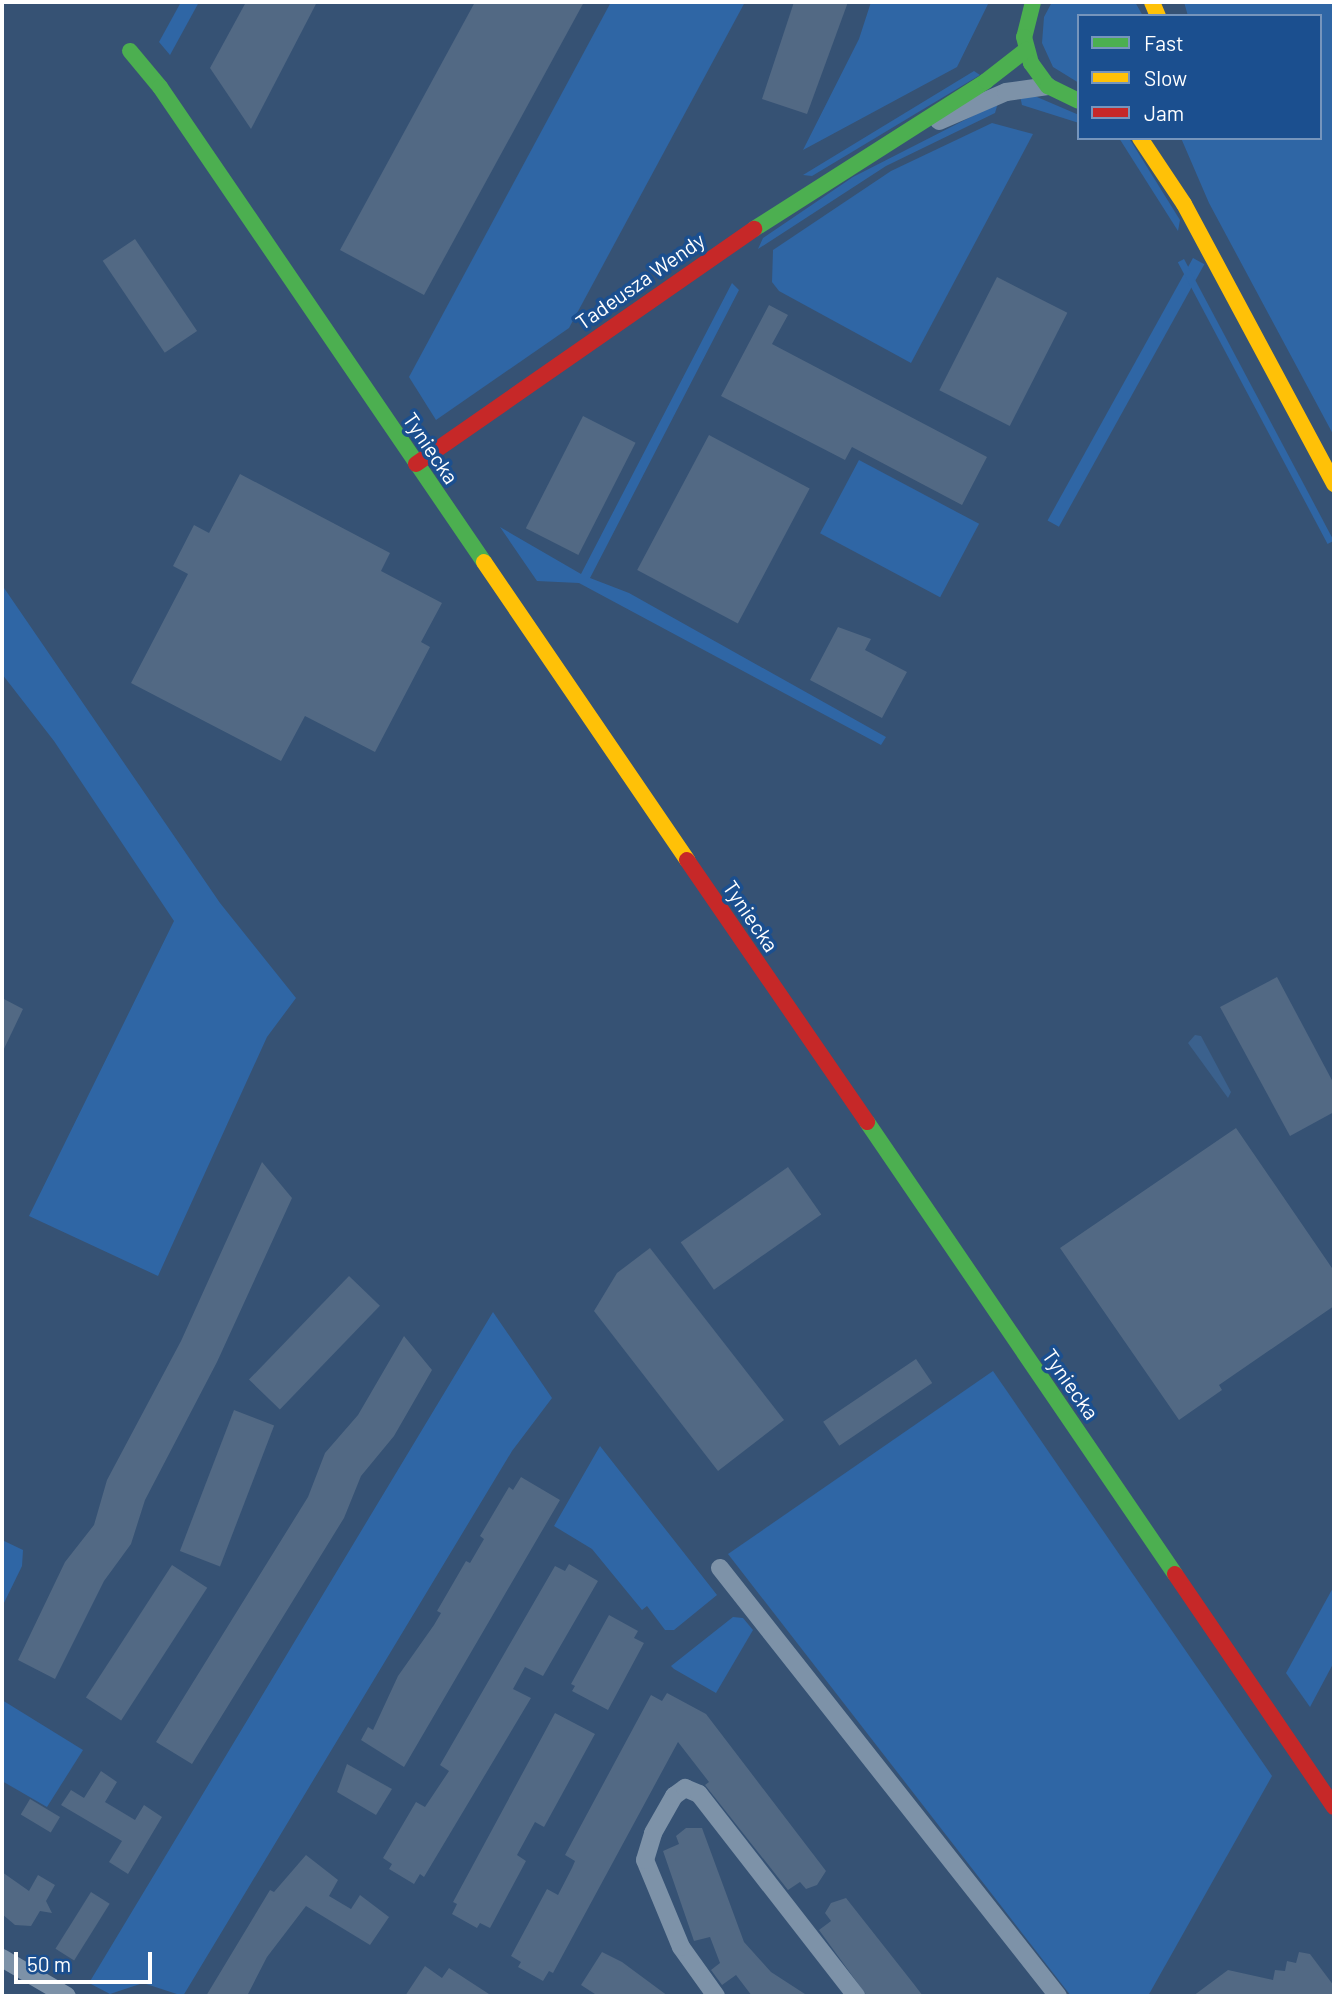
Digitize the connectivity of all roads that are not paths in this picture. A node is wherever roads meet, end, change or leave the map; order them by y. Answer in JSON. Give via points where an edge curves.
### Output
{"nodes":[{"id":1,"x":1033,"y":2,"type":"edge"},
{"id":2,"x":1026,"y":50,"type":"junction"},
{"id":3,"x":130,"y":51,"type":"dead end"},
{"id":4,"x":1048,"y":86,"type":"junction"},
{"id":5,"x":1077,"y":100,"type":"edge"},
{"id":6,"x":894,"y":140,"type":"junction"},
{"id":7,"x":1141,"y":140,"type":"edge"},
{"id":8,"x":1161,"y":140,"type":"edge"},
{"id":9,"x":1184,"y":204,"type":"junction"},
{"id":10,"x":416,"y":464,"type":"junction"},
{"id":11,"x":1334,"y":484,"type":"edge"},
{"id":12,"x":720,"y":1568,"type":"dead end"},
{"id":13,"x":1334,"y":1807,"type":"edge"},
{"id":14,"x":2,"y":1958,"type":"edge"},
{"id":15,"x":67,"y":1996,"type":"edge"},
{"id":16,"x":716,"y":1996,"type":"edge"},
{"id":17,"x":856,"y":1996,"type":"edge"},
{"id":18,"x":1058,"y":1996,"type":"edge"}],
"edges":[{"from":1,"to":2,"type":"street","via":[[1025,23]]},
{"from":2,"to":4,"type":"street"},
{"from":2,"to":6,"type":"street","name":"Tadeusza Wendy"},
{"from":3,"to":10,"type":"street","name":"Tyniecka","via":[[160,86]]},
{"from":4,"to":5,"type":"street"},
{"from":4,"to":6,"type":"street","name":"Tadeusza Wendy","via":[[1006,92]]},
{"from":6,"to":10,"type":"street","name":"Tadeusza Wendy","via":[[817,186]]},
{"from":7,"to":9,"type":"street"},
{"from":8,"to":9,"type":"street"},
{"from":9,"to":11,"type":"street"},
{"from":10,"to":13,"type":"street","name":"Tyniecka"},
{"from":12,"to":18,"type":"street"},
{"from":14,"to":15,"type":"street"},
{"from":16,"to":17,"type":"street","via":[[681,1947],[645,1860],[653,1833],[674,1796],[685,1788],[699,1794]]}]}
